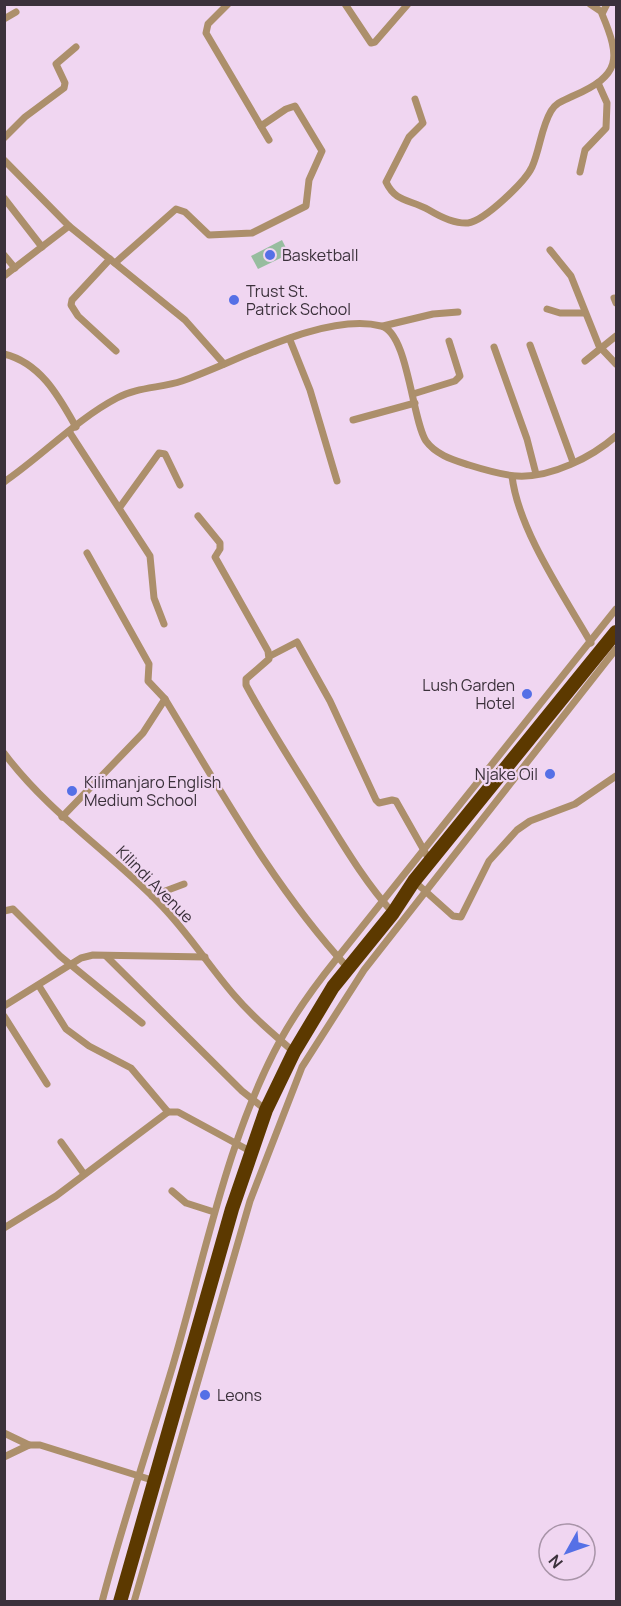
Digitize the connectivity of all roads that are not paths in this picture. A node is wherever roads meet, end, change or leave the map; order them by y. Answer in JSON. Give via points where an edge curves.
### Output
{"nodes":[{"id":1,"x":228,"y":4,"type":"edge"},
{"id":2,"x":345,"y":4,"type":"edge"},
{"id":3,"x":408,"y":4,"type":"edge"},
{"id":4,"x":590,"y":4,"type":"edge"},
{"id":5,"x":607,"y":4,"type":"edge"},
{"id":6,"x":16,"y":12,"type":"dead end"},
{"id":7,"x":602,"y":12,"type":"junction"},
{"id":8,"x":4,"y":19,"type":"edge"},
{"id":9,"x":76,"y":47,"type":"dead end"},
{"id":10,"x":598,"y":83,"type":"junction"},
{"id":11,"x":415,"y":99,"type":"dead end"},
{"id":12,"x":261,"y":126,"type":"junction"},
{"id":13,"x":4,"y":138,"type":"edge"},
{"id":14,"x":269,"y":140,"type":"dead end"},
{"id":15,"x":4,"y":160,"type":"edge"},
{"id":16,"x":580,"y":172,"type":"dead end"},
{"id":17,"x":4,"y":198,"type":"edge"},
{"id":18,"x":69,"y":226,"type":"junction"},
{"id":19,"x":42,"y":247,"type":"junction"},
{"id":20,"x":550,"y":250,"type":"dead end"},
{"id":21,"x":4,"y":255,"type":"edge"},
{"id":22,"x":112,"y":261,"type":"junction"},
{"id":23,"x":15,"y":268,"type":"junction"},
{"id":24,"x":4,"y":276,"type":"edge"},
{"id":25,"x":547,"y":309,"type":"dead end"},
{"id":26,"x":458,"y":312,"type":"dead end"},
{"id":27,"x":584,"y":313,"type":"junction"},
{"id":28,"x":382,"y":326,"type":"junction"},
{"id":29,"x":616,"y":336,"type":"edge"},
{"id":30,"x":290,"y":340,"type":"junction"},
{"id":31,"x":450,"y":341,"type":"dead end"},
{"id":32,"x":530,"y":345,"type":"dead end"},
{"id":33,"x":494,"y":346,"type":"dead end"},
{"id":34,"x":600,"y":348,"type":"junction"},
{"id":35,"x":116,"y":351,"type":"dead end"},
{"id":36,"x":4,"y":354,"type":"edge"},
{"id":37,"x":585,"y":362,"type":"dead end"},
{"id":38,"x":224,"y":364,"type":"junction"},
{"id":39,"x":616,"y":364,"type":"edge"},
{"id":40,"x":413,"y":394,"type":"junction"},
{"id":41,"x":415,"y":403,"type":"junction"},
{"id":42,"x":353,"y":420,"type":"dead end"},
{"id":43,"x":76,"y":427,"type":"junction"},
{"id":44,"x":70,"y":433,"type":"junction"},
{"id":45,"x":616,"y":436,"type":"edge"},
{"id":46,"x":573,"y":462,"type":"junction"},
{"id":47,"x":536,"y":474,"type":"junction"},
{"id":48,"x":513,"y":476,"type":"junction"},
{"id":49,"x":337,"y":481,"type":"dead end"},
{"id":50,"x":4,"y":482,"type":"edge"},
{"id":51,"x":180,"y":485,"type":"dead end"},
{"id":52,"x":120,"y":507,"type":"junction"},
{"id":53,"x":198,"y":516,"type":"dead end"},
{"id":54,"x":87,"y":553,"type":"dead end"},
{"id":55,"x":616,"y":609,"type":"edge"},
{"id":56,"x":164,"y":624,"type":"dead end"},
{"id":57,"x":616,"y":632,"type":"edge"},
{"id":58,"x":591,"y":643,"type":"junction"},
{"id":59,"x":616,"y":649,"type":"edge"},
{"id":60,"x":270,"y":656,"type":"junction"},
{"id":61,"x":165,"y":699,"type":"junction"},
{"id":62,"x":4,"y":753,"type":"edge"},
{"id":63,"x":616,"y":776,"type":"edge"},
{"id":64,"x":62,"y":817,"type":"junction"},
{"id":65,"x":426,"y":856,"type":"junction"},
{"id":66,"x":414,"y":881,"type":"junction"},
{"id":67,"x":184,"y":884,"type":"dead end"},
{"id":68,"x":427,"y":892,"type":"junction"},
{"id":69,"x":152,"y":896,"type":"junction"},
{"id":70,"x":382,"y":900,"type":"junction"},
{"id":71,"x":4,"y":911,"type":"edge"},
{"id":72,"x":393,"y":913,"type":"junction"},
{"id":73,"x":106,"y":956,"type":"junction"},
{"id":74,"x":205,"y":957,"type":"junction"},
{"id":75,"x":338,"y":957,"type":"junction"},
{"id":76,"x":72,"y":965,"type":"junction"},
{"id":77,"x":348,"y":968,"type":"junction"},
{"id":78,"x":39,"y":986,"type":"junction"},
{"id":79,"x":4,"y":1006,"type":"edge"},
{"id":80,"x":4,"y":1017,"type":"edge"},
{"id":81,"x":142,"y":1023,"type":"dead end"},
{"id":82,"x":280,"y":1040,"type":"junction"},
{"id":83,"x":294,"y":1052,"type":"junction"},
{"id":84,"x":47,"y":1084,"type":"dead end"},
{"id":85,"x":254,"y":1100,"type":"junction"},
{"id":86,"x":266,"y":1110,"type":"junction"},
{"id":87,"x":168,"y":1112,"type":"junction"},
{"id":88,"x":62,"y":1142,"type":"dead end"},
{"id":89,"x":244,"y":1148,"type":"junction"},
{"id":90,"x":84,"y":1174,"type":"junction"},
{"id":91,"x":172,"y":1191,"type":"dead end"},
{"id":92,"x":214,"y":1212,"type":"junction"},
{"id":93,"x":4,"y":1228,"type":"edge"},
{"id":94,"x":4,"y":1433,"type":"edge"},
{"id":95,"x":29,"y":1445,"type":"junction"},
{"id":96,"x":4,"y":1457,"type":"edge"},
{"id":97,"x":137,"y":1476,"type":"junction"},
{"id":98,"x":155,"y":1481,"type":"junction"},
{"id":99,"x":102,"y":1602,"type":"edge"},
{"id":100,"x":120,"y":1602,"type":"edge"},
{"id":101,"x":134,"y":1602,"type":"edge"}],
"edges":[{"from":1,"to":12,"type":"street","via":[[208,24],[206,33]]},
{"from":2,"to":3,"type":"street","via":[[371,43]]},
{"from":4,"to":7,"type":"street"},
{"from":5,"to":7,"type":"street"},
{"from":6,"to":8,"type":"street"},
{"from":7,"to":10,"type":"street","via":[[615,54],[610,70]]},
{"from":9,"to":13,"type":"street","via":[[56,64],[64,88]]},
{"from":10,"to":11,"type":"street","via":[[555,104],[528,175],[484,215],[469,223],[394,197],[386,182],[409,137],[423,123]]},
{"from":10,"to":16,"type":"street","via":[[607,104],[606,128],[585,150]]},
{"from":12,"to":14,"type":"street"},
{"from":12,"to":22,"type":"street","via":[[296,106],[321,145],[320,159],[309,180],[306,206],[252,233],[209,235],[185,212],[176,209]]},
{"from":15,"to":18,"type":"street"},
{"from":17,"to":19,"type":"street"},
{"from":18,"to":19,"type":"street"},
{"from":18,"to":22,"type":"street"},
{"from":19,"to":23,"type":"street"},
{"from":20,"to":27,"type":"street","via":[[571,276]]},
{"from":21,"to":23,"type":"street"},
{"from":22,"to":35,"type":"street","via":[[71,305]]},
{"from":22,"to":38,"type":"street","via":[[185,320]]},
{"from":23,"to":24,"type":"street"},
{"from":25,"to":27,"type":"street"},
{"from":26,"to":28,"type":"street"},
{"from":27,"to":34,"type":"street"},
{"from":28,"to":30,"type":"street","via":[[339,325]]},
{"from":28,"to":40,"type":"street","via":[[397,344]]},
{"from":29,"to":34,"type":"street"},
{"from":30,"to":38,"type":"street"},
{"from":30,"to":49,"type":"street","via":[[310,390]]},
{"from":31,"to":40,"type":"street","via":[[460,376]]},
{"from":32,"to":46,"type":"street"},
{"from":33,"to":47,"type":"street"},
{"from":34,"to":37,"type":"street"},
{"from":34,"to":39,"type":"street"},
{"from":36,"to":43,"type":"street","via":[[32,365],[58,395]]},
{"from":38,"to":43,"type":"street","via":[[182,381],[122,395]]},
{"from":40,"to":41,"type":"street"},
{"from":41,"to":42,"type":"street"},
{"from":41,"to":48,"type":"street","via":[[421,432],[435,451],[459,462]]},
{"from":43,"to":44,"type":"street"},
{"from":44,"to":50,"type":"street"},
{"from":44,"to":52,"type":"street"},
{"from":45,"to":46,"type":"street"},
{"from":46,"to":47,"type":"street"},
{"from":47,"to":48,"type":"street"},
{"from":48,"to":58,"type":"street","via":[[516,498],[544,561]]},
{"from":51,"to":52,"type":"street","via":[[165,454],[159,453]]},
{"from":52,"to":56,"type":"street","via":[[150,556],[154,598]]},
{"from":53,"to":60,"type":"street","via":[[220,543],[215,557]]},
{"from":54,"to":61,"type":"street","via":[[149,664],[148,681]]},
{"from":55,"to":58,"type":"street"},
{"from":57,"to":65,"type":"highway"},
{"from":58,"to":65,"type":"street"},
{"from":59,"to":68,"type":"street"},
{"from":60,"to":65,"type":"street","via":[[297,642],[330,701],[376,800],[396,801]]},
{"from":60,"to":70,"type":"street","via":[[246,679],[246,685],[272,734]]},
{"from":61,"to":64,"type":"street","via":[[143,733]]},
{"from":61,"to":75,"type":"street","via":[[269,867]]},
{"from":62,"to":64,"type":"street","name":"Kilindi Avenue"},
{"from":63,"to":68,"type":"street","via":[[575,804],[517,830],[489,861],[461,917],[454,917]]},
{"from":64,"to":69,"type":"street","name":"Kilindi Avenue"},
{"from":65,"to":66,"type":"highway"},
{"from":65,"to":70,"type":"street"},
{"from":66,"to":68,"type":"street"},
{"from":66,"to":72,"type":"highway"},
{"from":67,"to":69,"type":"street"},
{"from":68,"to":101,"type":"street","via":[[346,996],[294,1084],[250,1201]]},
{"from":69,"to":74,"type":"street","name":"Kilindi Avenue"},
{"from":70,"to":72,"type":"street"},
{"from":70,"to":75,"type":"street"},
{"from":71,"to":76,"type":"street","via":[[13,909]]},
{"from":72,"to":77,"type":"highway"},
{"from":73,"to":74,"type":"street"},
{"from":73,"to":76,"type":"street","via":[[93,955]]},
{"from":73,"to":85,"type":"street"},
{"from":74,"to":82,"type":"street","name":"Kilindi Avenue","via":[[233,993]]},
{"from":75,"to":77,"type":"street"},
{"from":75,"to":82,"type":"street"},
{"from":76,"to":78,"type":"street"},
{"from":76,"to":81,"type":"street"},
{"from":77,"to":83,"type":"highway"},
{"from":78,"to":79,"type":"street"},
{"from":78,"to":87,"type":"street","via":[[66,1029],[131,1068]]},
{"from":80,"to":84,"type":"street"},
{"from":82,"to":83,"type":"street","name":"Kilindi Avenue"},
{"from":82,"to":85,"type":"street"},
{"from":83,"to":86,"type":"highway"},
{"from":85,"to":86,"type":"street"},
{"from":85,"to":89,"type":"street"},
{"from":86,"to":89,"type":"highway"},
{"from":87,"to":89,"type":"street","via":[[178,1112]]},
{"from":87,"to":90,"type":"street"},
{"from":88,"to":90,"type":"street"},
{"from":89,"to":92,"type":"street"},
{"from":89,"to":98,"type":"highway"},
{"from":90,"to":93,"type":"street"},
{"from":91,"to":92,"type":"street","via":[[186,1203]]},
{"from":92,"to":97,"type":"street","via":[[170,1376]]},
{"from":94,"to":95,"type":"street"},
{"from":95,"to":96,"type":"street"},
{"from":95,"to":97,"type":"street","via":[[62,1450]]},
{"from":97,"to":98,"type":"street"},
{"from":97,"to":99,"type":"street"},
{"from":98,"to":100,"type":"highway"}]}
